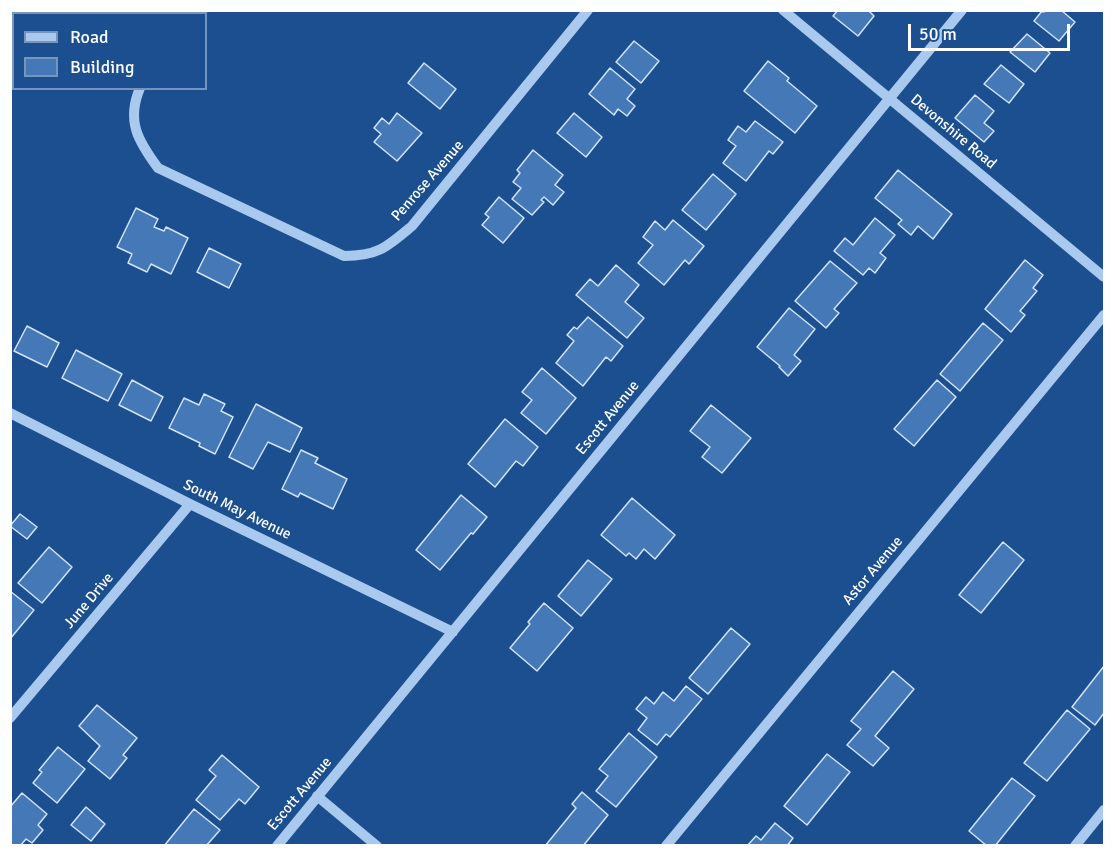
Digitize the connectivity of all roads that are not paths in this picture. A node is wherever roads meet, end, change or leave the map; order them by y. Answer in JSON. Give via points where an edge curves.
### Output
{"nodes":[{"id":1,"x":588,"y":10,"type":"edge"},
{"id":2,"x":783,"y":10,"type":"edge"},
{"id":3,"x":962,"y":10,"type":"edge"},
{"id":4,"x":139,"y":90,"type":"edge"},
{"id":5,"x":889,"y":98,"type":"junction"},
{"id":6,"x":1104,"y":277,"type":"edge"},
{"id":7,"x":1104,"y":315,"type":"edge"},
{"id":8,"x":10,"y":413,"type":"edge"},
{"id":9,"x":190,"y":504,"type":"junction"},
{"id":10,"x":453,"y":632,"type":"junction"},
{"id":11,"x":10,"y":718,"type":"edge"},
{"id":12,"x":317,"y":796,"type":"junction"},
{"id":13,"x":1104,"y":810,"type":"edge"},
{"id":14,"x":277,"y":846,"type":"edge"},
{"id":15,"x":377,"y":846,"type":"edge"},
{"id":16,"x":666,"y":846,"type":"edge"},
{"id":17,"x":1075,"y":846,"type":"edge"}],
"edges":[{"from":1,"to":4,"type":"street","name":"Penrose Avenue","via":[[412,226],[388,246],[365,256],[344,256],[158,168],[133,124]]},
{"from":2,"to":5,"type":"street","name":"Devonshire Road"},
{"from":3,"to":5,"type":"street","name":"Escott Avenue"},
{"from":5,"to":6,"type":"street","name":"Devonshire Road"},
{"from":5,"to":10,"type":"street","name":"Escott Avenue"},
{"from":7,"to":16,"type":"street","name":"Astor Avenue"},
{"from":8,"to":9,"type":"street","name":"South May Avenue"},
{"from":9,"to":10,"type":"street","name":"South May Avenue"},
{"from":9,"to":11,"type":"street","name":"June Drive"},
{"from":10,"to":12,"type":"street","name":"Escott Avenue"},
{"from":12,"to":14,"type":"street","name":"Escott Avenue"},
{"from":12,"to":15,"type":"street"},
{"from":13,"to":17,"type":"street"}]}
